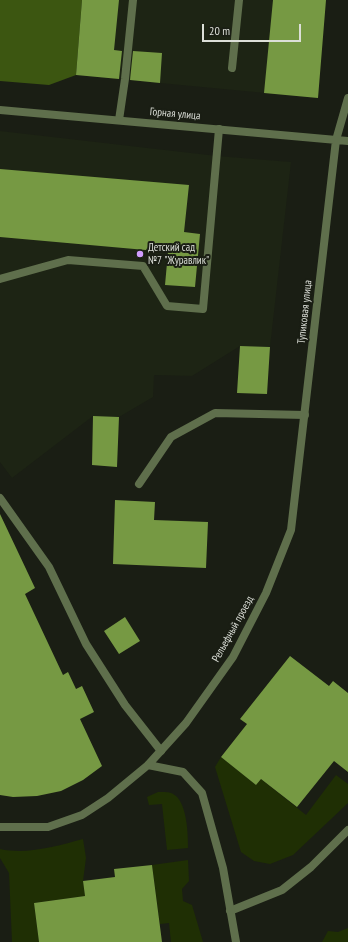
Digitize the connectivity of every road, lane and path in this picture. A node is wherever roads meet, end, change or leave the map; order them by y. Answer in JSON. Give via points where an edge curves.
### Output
{"nodes":[{"id":1,"x":133,"y":0,"type":"edge"},
{"id":2,"x":239,"y":0,"type":"edge"},
{"id":3,"x":232,"y":68,"type":"dead end"},
{"id":4,"x":348,"y":98,"type":"edge"},
{"id":5,"x":0,"y":110,"type":"edge"},
{"id":6,"x":119,"y":120,"type":"junction"},
{"id":7,"x":219,"y":129,"type":"junction"},
{"id":8,"x":336,"y":140,"type":"junction"},
{"id":9,"x":348,"y":141,"type":"edge"},
{"id":10,"x":0,"y":279,"type":"edge"},
{"id":11,"x":305,"y":415,"type":"junction"},
{"id":12,"x":139,"y":484,"type":"dead end"},
{"id":13,"x":0,"y":498,"type":"edge"},
{"id":14,"x":291,"y":530,"type":"joint"},
{"id":15,"x":161,"y":751,"type":"junction"},
{"id":16,"x":148,"y":765,"type":"junction"},
{"id":17,"x":0,"y":827,"type":"edge"},
{"id":18,"x":348,"y":830,"type":"edge"},
{"id":19,"x":230,"y":911,"type":"junction"},
{"id":20,"x":236,"y":942,"type":"edge"}],
"edges":[{"from":1,"to":6,"type":"street"},
{"from":2,"to":3,"type":"street"},
{"from":4,"to":8,"type":"street","name":"Тупиковая улица"},
{"from":5,"to":6,"type":"street","name":"Горная улица"},
{"from":6,"to":7,"type":"street","name":"Горная улица"},
{"from":7,"to":8,"type":"street","name":"Горная улица"},
{"from":7,"to":10,"type":"street","via":[[203,309],[167,306],[143,266],[68,260]]},
{"from":8,"to":9,"type":"street","name":"Горная улица"},
{"from":8,"to":11,"type":"street","name":"Тупиковая улица"},
{"from":11,"to":12,"type":"street","via":[[215,413],[171,437]]},
{"from":11,"to":14,"type":"street","name":"Тупиковая улица"},
{"from":13,"to":15,"type":"street","via":[[49,567],[86,644],[125,705]]},
{"from":14,"to":15,"type":"street","name":"Рельефный проезд","via":[[266,593],[233,656],[186,723]]},
{"from":15,"to":16,"type":"street","name":"Рельефный проезд"},
{"from":16,"to":17,"type":"street","name":"Рельефный проезд","via":[[108,798],[82,815],[48,827]]},
{"from":16,"to":19,"type":"street","via":[[184,772],[202,793],[223,868]]},
{"from":18,"to":19,"type":"street","via":[[311,867],[282,890]]},
{"from":19,"to":20,"type":"street"}]}
